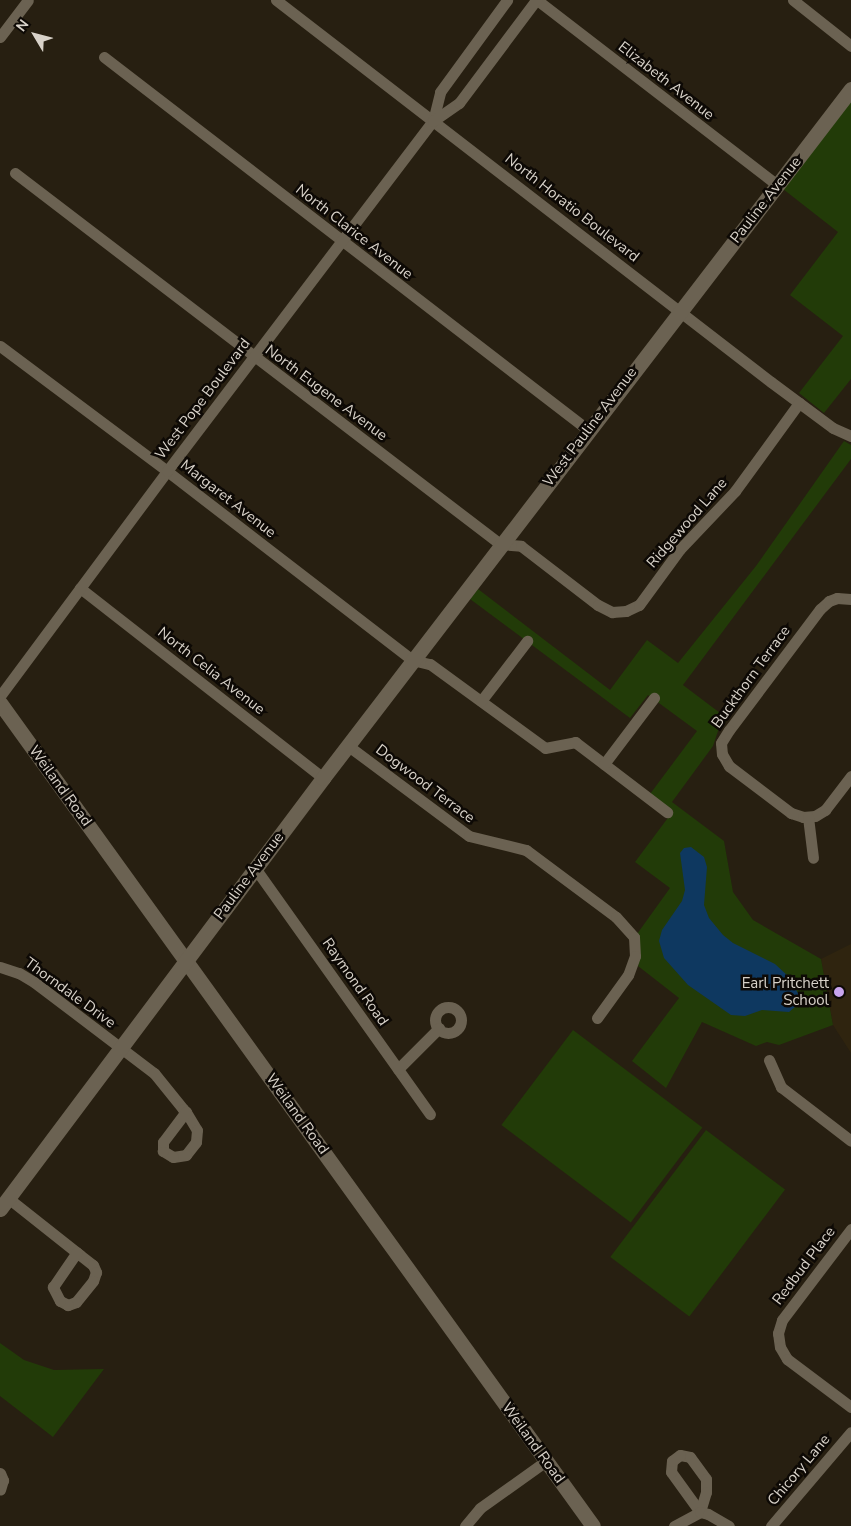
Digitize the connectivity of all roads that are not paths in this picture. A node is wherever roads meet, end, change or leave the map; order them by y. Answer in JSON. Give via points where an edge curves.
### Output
{"nodes":[{"id":1,"x":28,"y":0,"type":"edge"},
{"id":2,"x":276,"y":0,"type":"edge"},
{"id":3,"x":507,"y":0,"type":"edge"},
{"id":4,"x":536,"y":0,"type":"edge"},
{"id":5,"x":793,"y":0,"type":"edge"},
{"id":6,"x":0,"y":37,"type":"edge"},
{"id":7,"x":851,"y":46,"type":"edge"},
{"id":8,"x":104,"y":57,"type":"dead end"},
{"id":9,"x":851,"y":89,"type":"edge"},
{"id":10,"x":433,"y":121,"type":"junction"},
{"id":11,"x":15,"y":173,"type":"dead end"},
{"id":12,"x":777,"y":186,"type":"junction"},
{"id":13,"x":341,"y":242,"type":"junction"},
{"id":14,"x":680,"y":310,"type":"junction"},
{"id":15,"x":0,"y":346,"type":"edge"},
{"id":16,"x":254,"y":357,"type":"junction"},
{"id":17,"x":799,"y":403,"type":"junction"},
{"id":18,"x":588,"y":430,"type":"junction"},
{"id":19,"x":851,"y":436,"type":"edge"},
{"id":20,"x":167,"y":471,"type":"junction"},
{"id":21,"x":500,"y":544,"type":"junction"},
{"id":22,"x":80,"y":588,"type":"junction"},
{"id":23,"x":851,"y":599,"type":"edge"},
{"id":24,"x":527,"y":641,"type":"dead end"},
{"id":25,"x":412,"y":660,"type":"junction"},
{"id":26,"x":0,"y":696,"type":"edge"},
{"id":27,"x":654,"y":698,"type":"dead end"},
{"id":28,"x":480,"y":701,"type":"junction"},
{"id":29,"x":0,"y":703,"type":"edge"},
{"id":30,"x":348,"y":745,"type":"junction"},
{"id":31,"x":604,"y":764,"type":"junction"},
{"id":32,"x":851,"y":776,"type":"edge"},
{"id":33,"x":323,"y":778,"type":"junction"},
{"id":34,"x":667,"y":812,"type":"dead end"},
{"id":35,"x":808,"y":817,"type":"junction"},
{"id":36,"x":813,"y":858,"type":"dead end"},
{"id":37,"x":255,"y":868,"type":"junction"},
{"id":38,"x":184,"y":961,"type":"junction"},
{"id":39,"x":0,"y":967,"type":"edge"},
{"id":40,"x":597,"y":1018,"type":"dead end"},
{"id":41,"x":439,"y":1028,"type":"dead end"},
{"id":42,"x":121,"y":1048,"type":"junction"},
{"id":43,"x":768,"y":1060,"type":"dead end"},
{"id":44,"x":398,"y":1069,"type":"junction"},
{"id":45,"x":186,"y":1112,"type":"dead end"},
{"id":46,"x":430,"y":1114,"type":"dead end"},
{"id":47,"x":851,"y":1142,"type":"edge"},
{"id":48,"x":4,"y":1204,"type":"edge"},
{"id":49,"x":851,"y":1229,"type":"edge"},
{"id":50,"x":77,"y":1252,"type":"dead end"},
{"id":51,"x":851,"y":1407,"type":"edge"},
{"id":52,"x":851,"y":1432,"type":"edge"},
{"id":53,"x":546,"y":1461,"type":"junction"},
{"id":54,"x":0,"y":1473,"type":"edge"},
{"id":55,"x":0,"y":1490,"type":"edge"},
{"id":56,"x":700,"y":1512,"type":"junction"},
{"id":57,"x":465,"y":1526,"type":"edge"},
{"id":58,"x":593,"y":1526,"type":"edge"},
{"id":59,"x":674,"y":1526,"type":"edge"},
{"id":60,"x":729,"y":1526,"type":"edge"},
{"id":61,"x":771,"y":1526,"type":"edge"}],
"edges":[{"from":1,"to":6,"type":"street"},
{"from":2,"to":10,"type":"street","name":"North Horatio Boulevard"},
{"from":3,"to":10,"type":"street","name":"West Pope Boulevard","via":[[440,92]]},
{"from":4,"to":10,"type":"street","name":"West Pope Boulevard","via":[[459,103]]},
{"from":4,"to":12,"type":"street","name":"Elizabeth Avenue"},
{"from":5,"to":7,"type":"street"},
{"from":8,"to":13,"type":"street","name":"North Clarice Avenue"},
{"from":9,"to":12,"type":"street","name":"Pauline Avenue"},
{"from":10,"to":13,"type":"street","name":"West Pope Boulevard"},
{"from":10,"to":14,"type":"street","name":"North Horatio Boulevard"},
{"from":11,"to":16,"type":"street","name":"North Eugene Avenue"},
{"from":12,"to":14,"type":"street","name":"Pauline Avenue"},
{"from":13,"to":16,"type":"street","name":"West Pope Boulevard"},
{"from":13,"to":18,"type":"street","name":"North Clarice Avenue"},
{"from":14,"to":17,"type":"street","name":"North Horatio Boulevard"},
{"from":14,"to":18,"type":"street","name":"West Pauline Avenue"},
{"from":15,"to":20,"type":"street","name":"Margaret Avenue"},
{"from":16,"to":20,"type":"street","name":"West Pope Boulevard"},
{"from":16,"to":21,"type":"street","name":"North Eugene Avenue"},
{"from":17,"to":19,"type":"street","name":"North Horatio Boulevard","via":[[833,428]]},
{"from":17,"to":21,"type":"street","name":"Ridgewood Lane","via":[[735,491],[680,549],[639,605],[626,612],[612,612],[598,604],[521,546]]},
{"from":18,"to":21,"type":"street","name":"West Pauline Avenue"},
{"from":20,"to":22,"type":"street","name":"West Pope Boulevard"},
{"from":20,"to":25,"type":"street","name":"Margaret Avenue"},
{"from":21,"to":25,"type":"street","name":"Pauline Avenue"},
{"from":22,"to":26,"type":"street","name":"West Pope Boulevard"},
{"from":22,"to":33,"type":"street","name":"North Celia Avenue"},
{"from":23,"to":35,"type":"street","name":"Buckthorn Terrace","via":[[837,598],[820,609],[721,743],[722,754],[730,766],[791,813]]},
{"from":24,"to":28,"type":"street"},
{"from":25,"to":28,"type":"street","name":"Margaret Avenue","via":[[430,664]]},
{"from":25,"to":30,"type":"street","name":"Pauline Avenue"},
{"from":27,"to":31,"type":"street"},
{"from":28,"to":31,"type":"street","name":"Margaret Avenue","via":[[545,748],[575,742]]},
{"from":29,"to":38,"type":"street","name":"Weiland Road"},
{"from":30,"to":33,"type":"street","name":"Pauline Avenue"},
{"from":30,"to":40,"type":"street","name":"Dogwood Terrace","via":[[469,836],[526,850],[616,917],[634,937],[635,956],[628,975]]},
{"from":31,"to":34,"type":"street","name":"Margaret Avenue"},
{"from":32,"to":35,"type":"street","via":[[825,810]]},
{"from":33,"to":37,"type":"street","name":"Pauline Avenue"},
{"from":35,"to":36,"type":"street"},
{"from":37,"to":38,"type":"street","name":"Pauline Avenue"},
{"from":37,"to":44,"type":"street","name":"Raymond Road"},
{"from":38,"to":42,"type":"street","name":"Pauline Avenue"},
{"from":38,"to":53,"type":"street","name":"Weiland Road"},
{"from":39,"to":42,"type":"street","name":"Thorndale Drive","via":[[34,982]]},
{"from":41,"to":44,"type":"street"},
{"from":42,"to":45,"type":"street","name":"Thorndale Drive","via":[[154,1073]]},
{"from":42,"to":48,"type":"street","name":"Pauline Avenue"},
{"from":43,"to":47,"type":"street","via":[[780,1087]]},
{"from":44,"to":46,"type":"street","name":"Raymond Road"},
{"from":48,"to":50,"type":"street"},
{"from":49,"to":51,"type":"street","name":"Redbud Place","via":[[782,1320],[778,1333],[780,1347],[787,1359]]},
{"from":52,"to":61,"type":"street","name":"Chicory Lane"},
{"from":53,"to":57,"type":"street","via":[[480,1508]]},
{"from":53,"to":58,"type":"street","name":"Weiland Road"},
{"from":54,"to":55,"type":"street","via":[[3,1480]]},
{"from":56,"to":56,"type":"street","via":[[706,1479],[690,1457],[680,1455],[672,1461],[671,1472]]},
{"from":56,"to":59,"type":"street"},
{"from":56,"to":60,"type":"street"}]}
